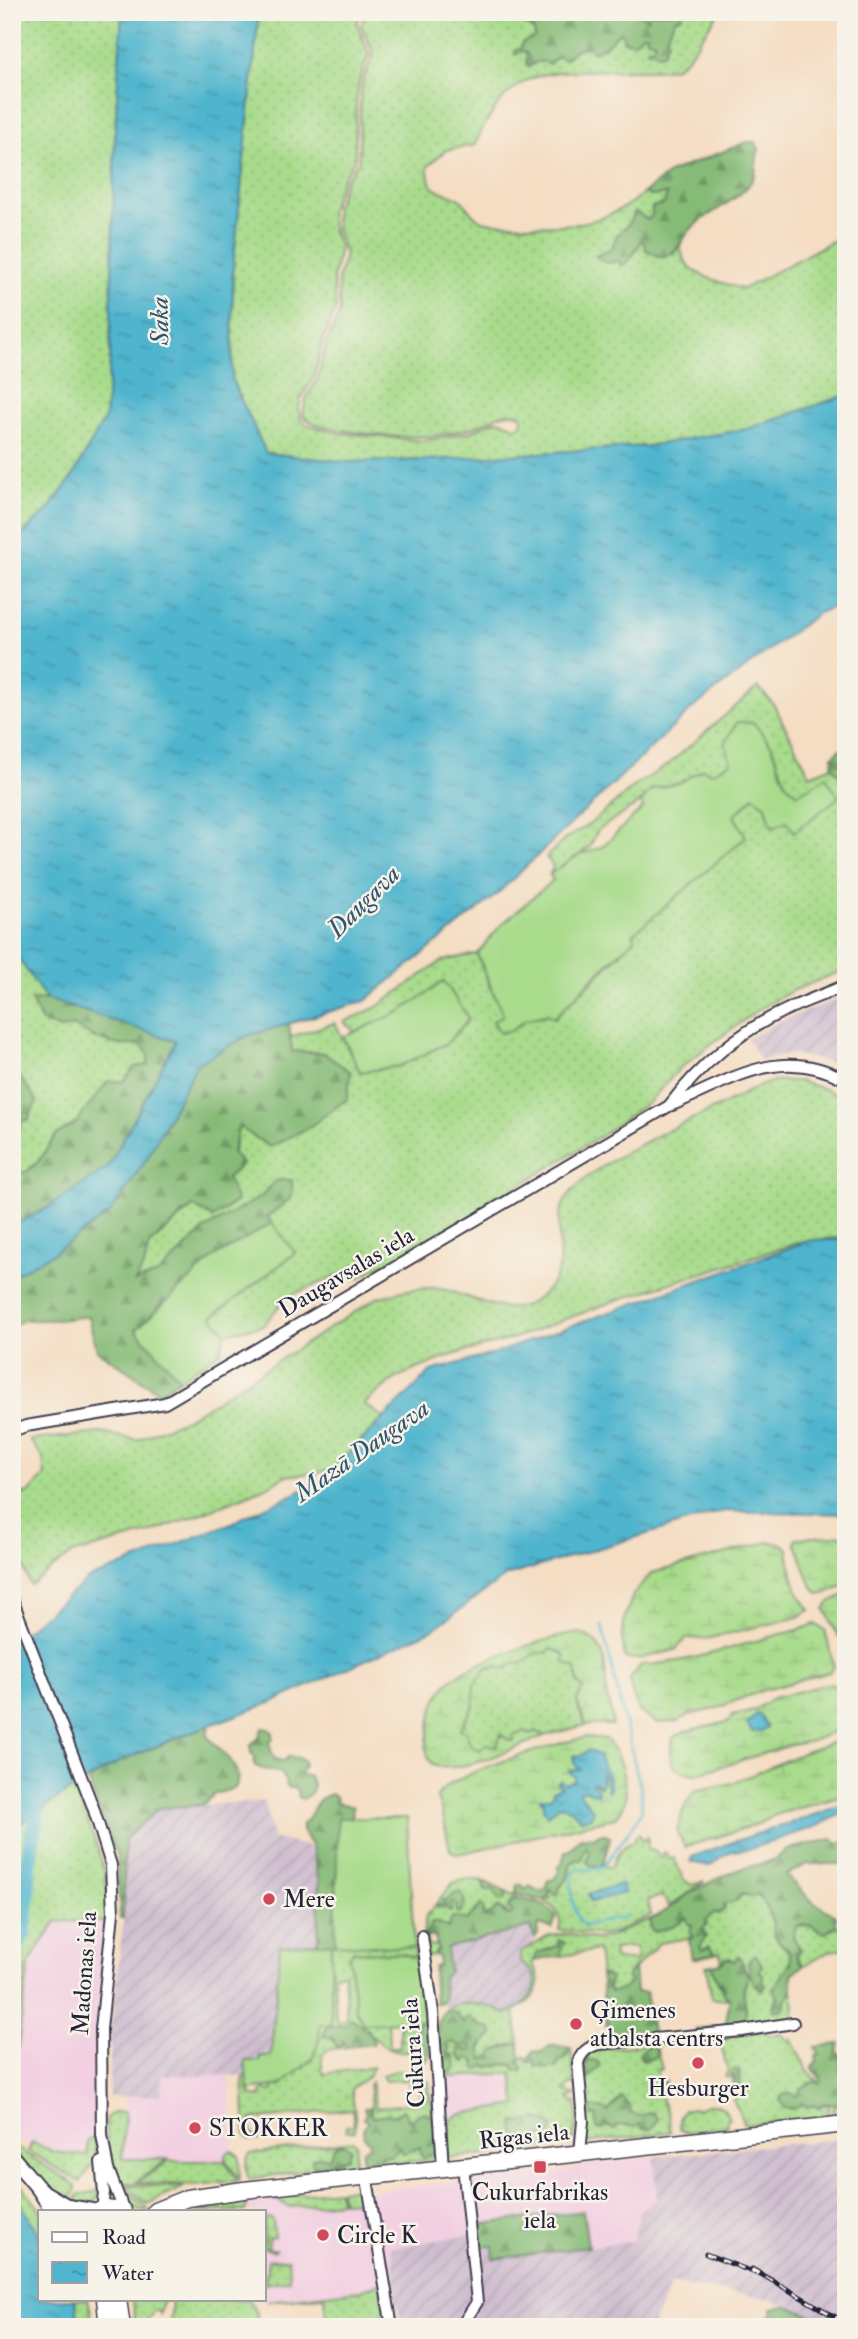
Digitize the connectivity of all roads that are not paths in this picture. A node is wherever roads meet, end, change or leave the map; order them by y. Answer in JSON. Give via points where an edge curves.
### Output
{"nodes":[{"id":1,"x":846,"y":985,"type":"edge"},
{"id":2,"x":846,"y":1080,"type":"edge"},
{"id":3,"x":669,"y":1106,"type":"junction"},
{"id":4,"x":12,"y":1431,"type":"edge"},
{"id":5,"x":12,"y":1600,"type":"edge"},
{"id":6,"x":422,"y":1936,"type":"dead end"},
{"id":7,"x":793,"y":2023,"type":"dead end"},
{"id":8,"x":846,"y":2124,"type":"edge"},
{"id":9,"x":103,"y":2145,"type":"junction"},
{"id":10,"x":580,"y":2153,"type":"junction"},
{"id":11,"x":12,"y":2157,"type":"edge"},
{"id":12,"x":463,"y":2165,"type":"junction"},
{"id":13,"x":443,"y":2168,"type":"junction"},
{"id":14,"x":364,"y":2177,"type":"junction"},
{"id":15,"x":39,"y":2189,"type":"junction"},
{"id":16,"x":207,"y":2195,"type":"junction"},
{"id":17,"x":52,"y":2210,"type":"edge"},
{"id":18,"x":90,"y":2210,"type":"edge"},
{"id":19,"x":98,"y":2210,"type":"edge"},
{"id":20,"x":123,"y":2210,"type":"edge"},
{"id":21,"x":157,"y":2210,"type":"edge"},
{"id":22,"x":174,"y":2210,"type":"edge"},
{"id":23,"x":105,"y":2300,"type":"edge"},
{"id":24,"x":118,"y":2300,"type":"edge"},
{"id":25,"x":108,"y":2327,"type":"edge"},
{"id":26,"x":122,"y":2327,"type":"edge"},
{"id":27,"x":392,"y":2327,"type":"edge"},
{"id":28,"x":461,"y":2327,"type":"edge"}],
"edges":[{"from":1,"to":3,"type":"street","name":"Daugavsalas iela","via":[[787,1009],[742,1036],[709,1062]]},
{"from":2,"to":3,"type":"street","name":"Daugavsalas iela","via":[[809,1065],[773,1065]]},
{"from":3,"to":4,"type":"street","name":"Daugavsalas iela","via":[[165,1403]]},
{"from":5,"to":9,"type":"street","name":"Madonas iela","via":[[93,1807],[112,1875],[113,1913],[101,2029]]},
{"from":6,"to":13,"type":"street","name":"Cukura iela","via":[[433,2012]]},
{"from":7,"to":10,"type":"street","via":[[588,2048],[578,2063],[583,2121]]},
{"from":8,"to":10,"type":"highway","name":"Rīgas iela"},
{"from":9,"to":19,"type":"street","name":"Madonas iela","via":[[104,2193]]},
{"from":9,"to":20,"type":"street","name":"Madonas iela"},
{"from":10,"to":12,"type":"highway","name":"Rīgas iela"},
{"from":11,"to":15,"type":"main road"},
{"from":12,"to":13,"type":"highway","name":"Rīgas iela"},
{"from":12,"to":28,"type":"street","via":[[477,2302]]},
{"from":13,"to":14,"type":"highway","name":"Rīgas iela"},
{"from":14,"to":16,"type":"highway","name":"Rīgas iela"},
{"from":14,"to":27,"type":"street"},
{"from":15,"to":17,"type":"main road"},
{"from":15,"to":18,"type":"main road","via":[[68,2207]]},
{"from":16,"to":21,"type":"highway","name":"Rīgas iela","via":[[181,2199]]},
{"from":16,"to":22,"type":"highway","name":"Rīgas iela"},
{"from":23,"to":25,"type":"highway"},
{"from":24,"to":26,"type":"highway"}]}
